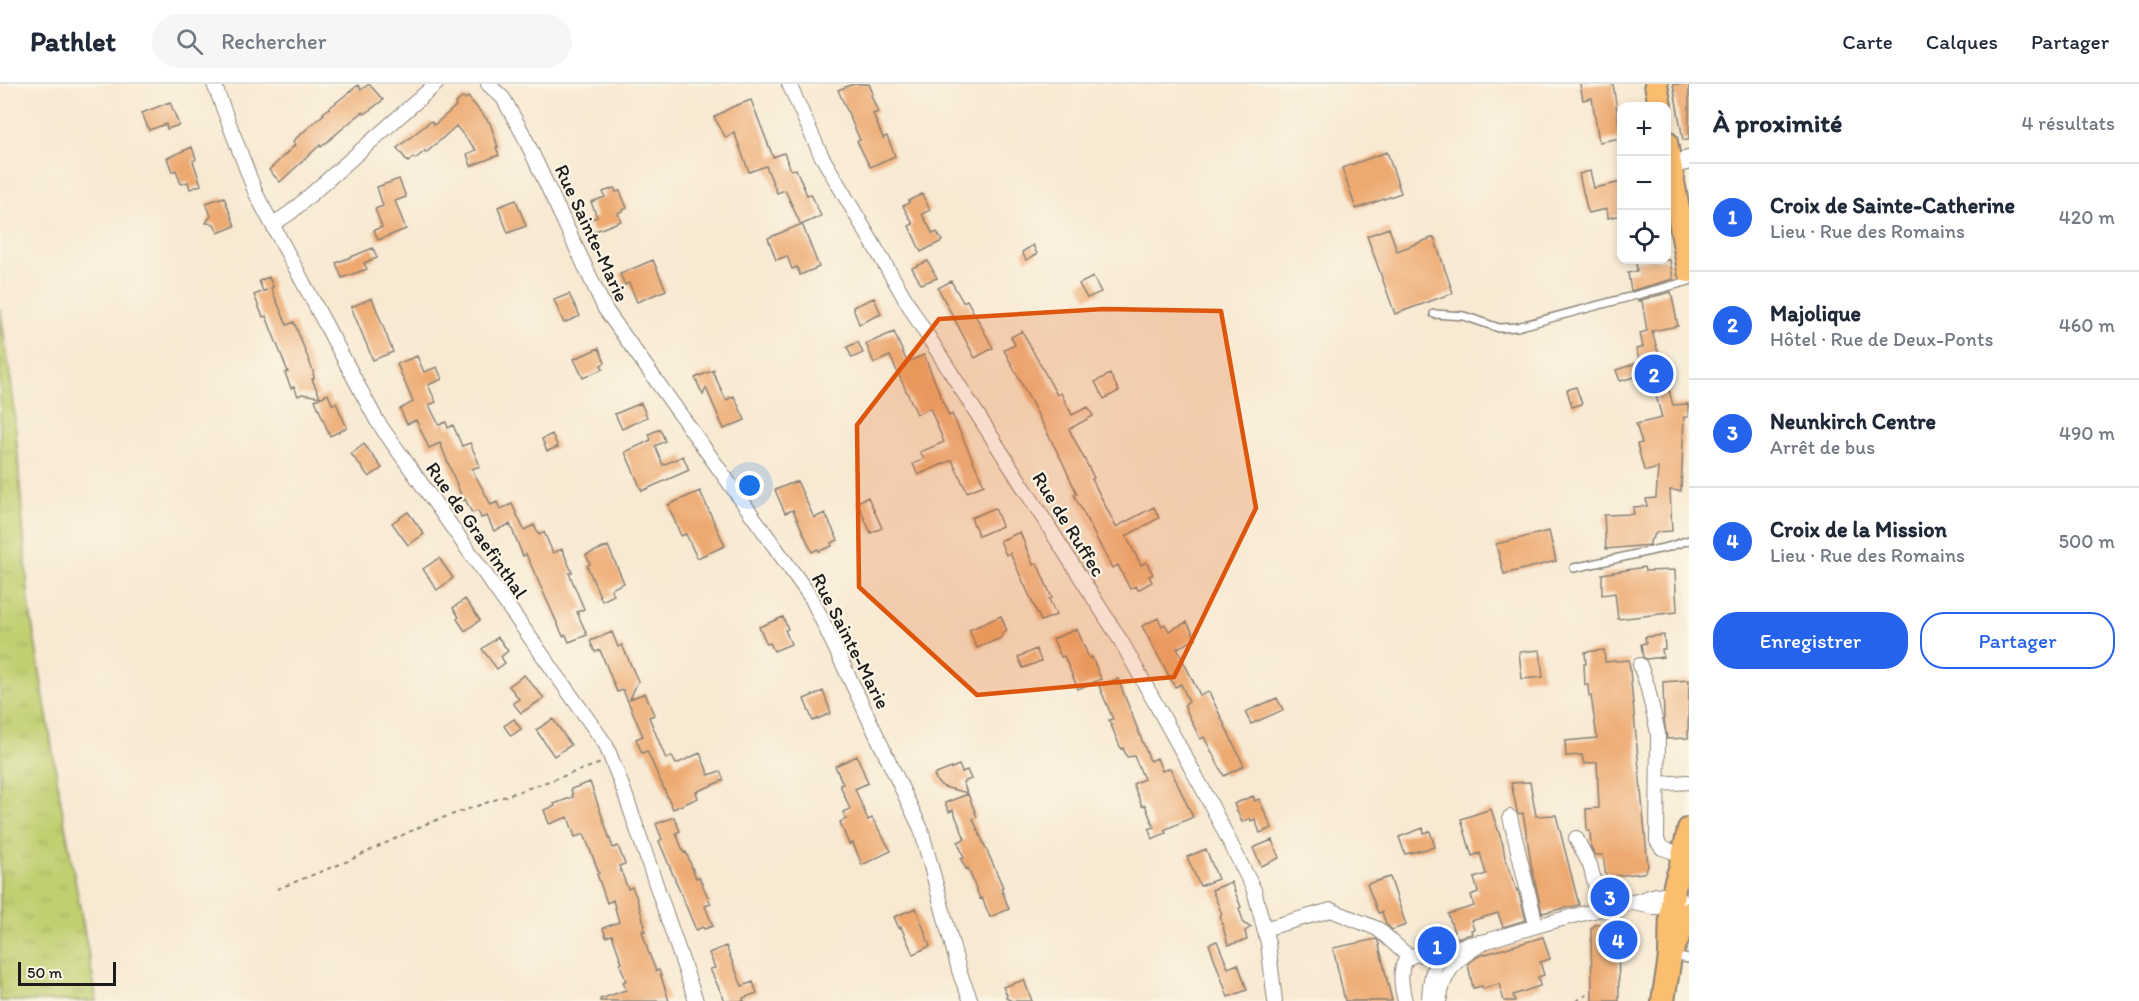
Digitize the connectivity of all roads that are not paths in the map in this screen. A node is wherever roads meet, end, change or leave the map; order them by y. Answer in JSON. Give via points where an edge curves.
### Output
{"nodes":[{"id":1,"x":214,"y":84,"type":"edge"},
{"id":2,"x":435,"y":84,"type":"edge"},
{"id":3,"x":488,"y":84,"type":"edge"},
{"id":4,"x":789,"y":84,"type":"edge"},
{"id":5,"x":1656,"y":84,"type":"edge"},
{"id":6,"x":1659,"y":102,"type":"edge"},
{"id":7,"x":1671,"y":149,"type":"edge"},
{"id":8,"x":1680,"y":162,"type":"edge"},
{"id":9,"x":273,"y":224,"type":"junction"},
{"id":10,"x":1689,"y":271,"type":"edge"},
{"id":11,"x":1689,"y":281,"type":"edge"},
{"id":12,"x":1434,"y":314,"type":"dead end"},
{"id":13,"x":1689,"y":540,"type":"edge"},
{"id":14,"x":1574,"y":568,"type":"dead end"},
{"id":15,"x":1640,"y":665,"type":"dead end"},
{"id":16,"x":1689,"y":782,"type":"edge"},
{"id":17,"x":1659,"y":784,"type":"junction"},
{"id":18,"x":1510,"y":817,"type":"dead end"},
{"id":19,"x":1689,"y":830,"type":"edge"},
{"id":20,"x":1576,"y":838,"type":"dead end"},
{"id":21,"x":1684,"y":858,"type":"edge"},
{"id":22,"x":1683,"y":905,"type":"edge"},
{"id":23,"x":1601,"y":908,"type":"junction"},
{"id":24,"x":1536,"y":925,"type":"junction"},
{"id":25,"x":1264,"y":929,"type":"junction"},
{"id":26,"x":1487,"y":941,"type":"junction"},
{"id":27,"x":1409,"y":957,"type":"junction"},
{"id":28,"x":1679,"y":957,"type":"edge"},
{"id":29,"x":1439,"y":959,"type":"junction"},
{"id":30,"x":696,"y":1001,"type":"edge"},
{"id":31,"x":971,"y":1001,"type":"edge"},
{"id":32,"x":1275,"y":1001,"type":"edge"},
{"id":33,"x":1405,"y":1001,"type":"edge"},
{"id":34,"x":1429,"y":1001,"type":"edge"},
{"id":35,"x":1439,"y":1001,"type":"edge"},
{"id":36,"x":1663,"y":1001,"type":"edge"}],
"edges":[{"from":1,"to":9,"type":"street","name":"Rue de Graefinthal","via":[[256,194]]},
{"from":2,"to":9,"type":"street"},
{"from":3,"to":31,"type":"street","name":"Rue Sainte-Marie","via":[[503,98],[523,134],[605,309],[812,599],[921,829],[960,974]]},
{"from":4,"to":25,"type":"street","name":"Rue de Ruffec","via":[[821,155],[917,319],[1121,641],[1254,890]]},
{"from":5,"to":6,"type":"main road"},
{"from":7,"to":8,"type":"main road"},
{"from":8,"to":10,"type":"main road"},
{"from":9,"to":30,"type":"street","name":"Rue de Graefinthal","via":[[377,421],[606,744]]},
{"from":11,"to":12,"type":"lane","via":[[1517,327],[1499,328],[1464,316]]},
{"from":13,"to":14,"type":"lane"},
{"from":15,"to":17,"type":"street","via":[[1658,733]]},
{"from":16,"to":17,"type":"street"},
{"from":17,"to":21,"type":"street","via":[[1659,845]]},
{"from":18,"to":24,"type":"street"},
{"from":19,"to":21,"type":"main road"},
{"from":20,"to":23,"type":"street","via":[[1590,865]]},
{"from":21,"to":22,"type":"main road"},
{"from":22,"to":23,"type":"street","via":[[1665,894],[1656,894]]},
{"from":22,"to":28,"type":"main road"},
{"from":23,"to":24,"type":"street"},
{"from":24,"to":26,"type":"street"},
{"from":25,"to":27,"type":"street","via":[[1331,910],[1378,929]]},
{"from":25,"to":32,"type":"street","name":"Rue de Ruffec"},
{"from":26,"to":29,"type":"street","via":[[1455,948]]},
{"from":26,"to":35,"type":"street","via":[[1454,964],[1444,980]]},
{"from":27,"to":29,"type":"street","via":[[1419,953]]},
{"from":27,"to":33,"type":"street","via":[[1400,971]]},
{"from":28,"to":36,"type":"main road"},
{"from":29,"to":34,"type":"street","via":[[1431,975]]}]}
